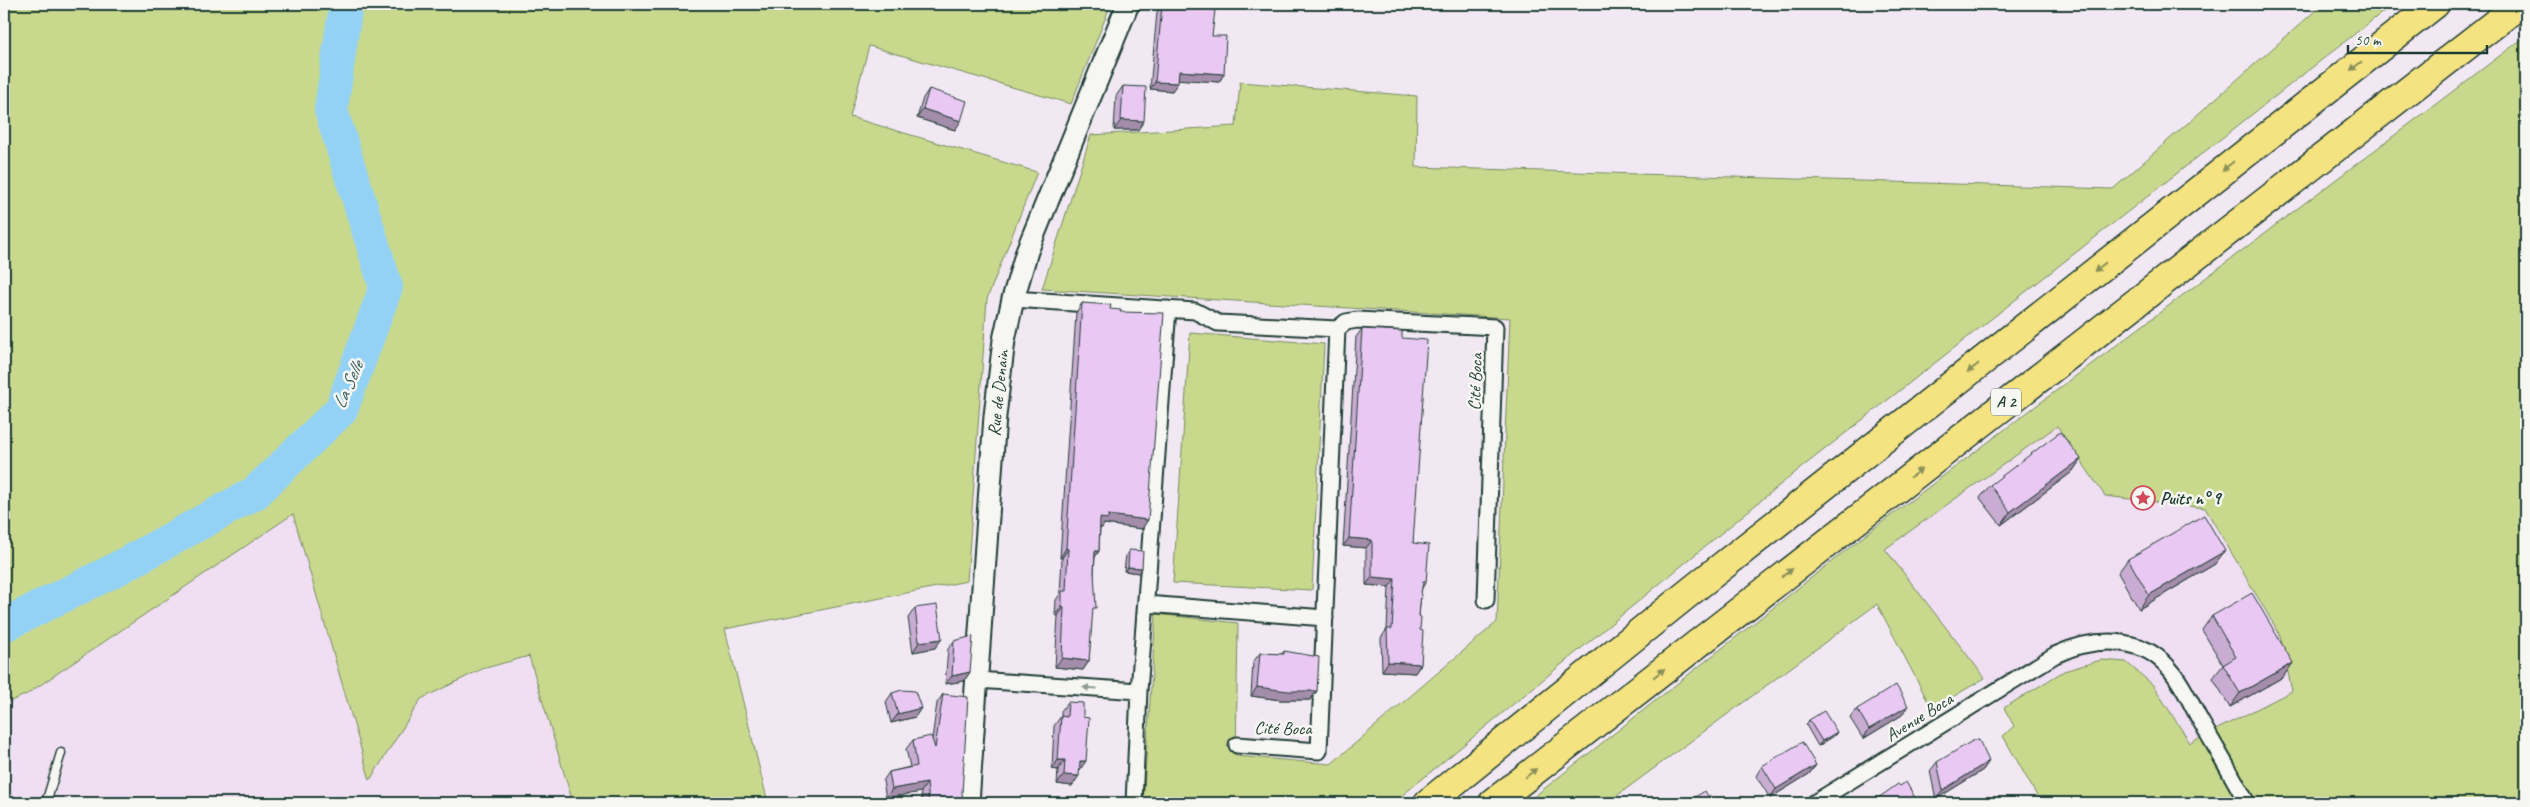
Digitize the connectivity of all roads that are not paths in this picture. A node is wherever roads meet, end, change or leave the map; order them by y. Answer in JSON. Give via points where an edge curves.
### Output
{"nodes":[{"id":1,"x":1128,"y":4,"type":"edge"},
{"id":2,"x":2435,"y":4,"type":"edge"},
{"id":3,"x":2520,"y":4,"type":"edge"},
{"id":4,"x":1013,"y":299,"type":"junction"},
{"id":5,"x":1168,"y":309,"type":"junction"},
{"id":6,"x":1337,"y":329,"type":"junction"},
{"id":7,"x":1486,"y":600,"type":"dead end"},
{"id":8,"x":1146,"y":604,"type":"junction"},
{"id":9,"x":1325,"y":618,"type":"junction"},
{"id":10,"x":977,"y":680,"type":"junction"},
{"id":11,"x":1139,"y":691,"type":"junction"},
{"id":12,"x":1237,"y":745,"type":"dead end"},
{"id":13,"x":61,"y":753,"type":"dead end"},
{"id":14,"x":46,"y":803,"type":"edge"},
{"id":15,"x":968,"y":803,"type":"edge"},
{"id":16,"x":1134,"y":803,"type":"edge"},
{"id":17,"x":1428,"y":803,"type":"edge"},
{"id":18,"x":1493,"y":803,"type":"edge"},
{"id":19,"x":1814,"y":803,"type":"edge"},
{"id":20,"x":2248,"y":803,"type":"edge"}],
"edges":[{"from":1,"to":4,"type":"street","name":"Rue de Denain","via":[[1043,210]]},
{"from":2,"to":17,"type":"highway","one_way":true,"via":[[1720,568]]},
{"from":18,"to":3,"type":"highway","number":"A 2","one_way":true},
{"from":4,"to":5,"type":"street","name":"Cité Boca"},
{"from":4,"to":10,"type":"street","name":"Rue de Denain","via":[[996,397]]},
{"from":5,"to":6,"type":"street","name":"Cité Boca","via":[[1200,312],[1218,323]]},
{"from":5,"to":8,"type":"street"},
{"from":6,"to":7,"type":"street","name":"Cité Boca","via":[[1346,322],[1357,320],[1496,327]]},
{"from":6,"to":9,"type":"street","name":"Cité Boca"},
{"from":8,"to":9,"type":"street"},
{"from":8,"to":11,"type":"street"},
{"from":9,"to":12,"type":"street","name":"Cité Boca","via":[[1319,751]]},
{"from":11,"to":10,"type":"street","one_way":true},
{"from":10,"to":15,"type":"street","name":"Rue de Denain"},
{"from":11,"to":16,"type":"street"},
{"from":13,"to":14,"type":"lane"},
{"from":19,"to":20,"type":"street","name":"Avenue Boca","via":[[2044,662],[2075,646],[2102,642],[2136,645],[2169,668]]}]}
